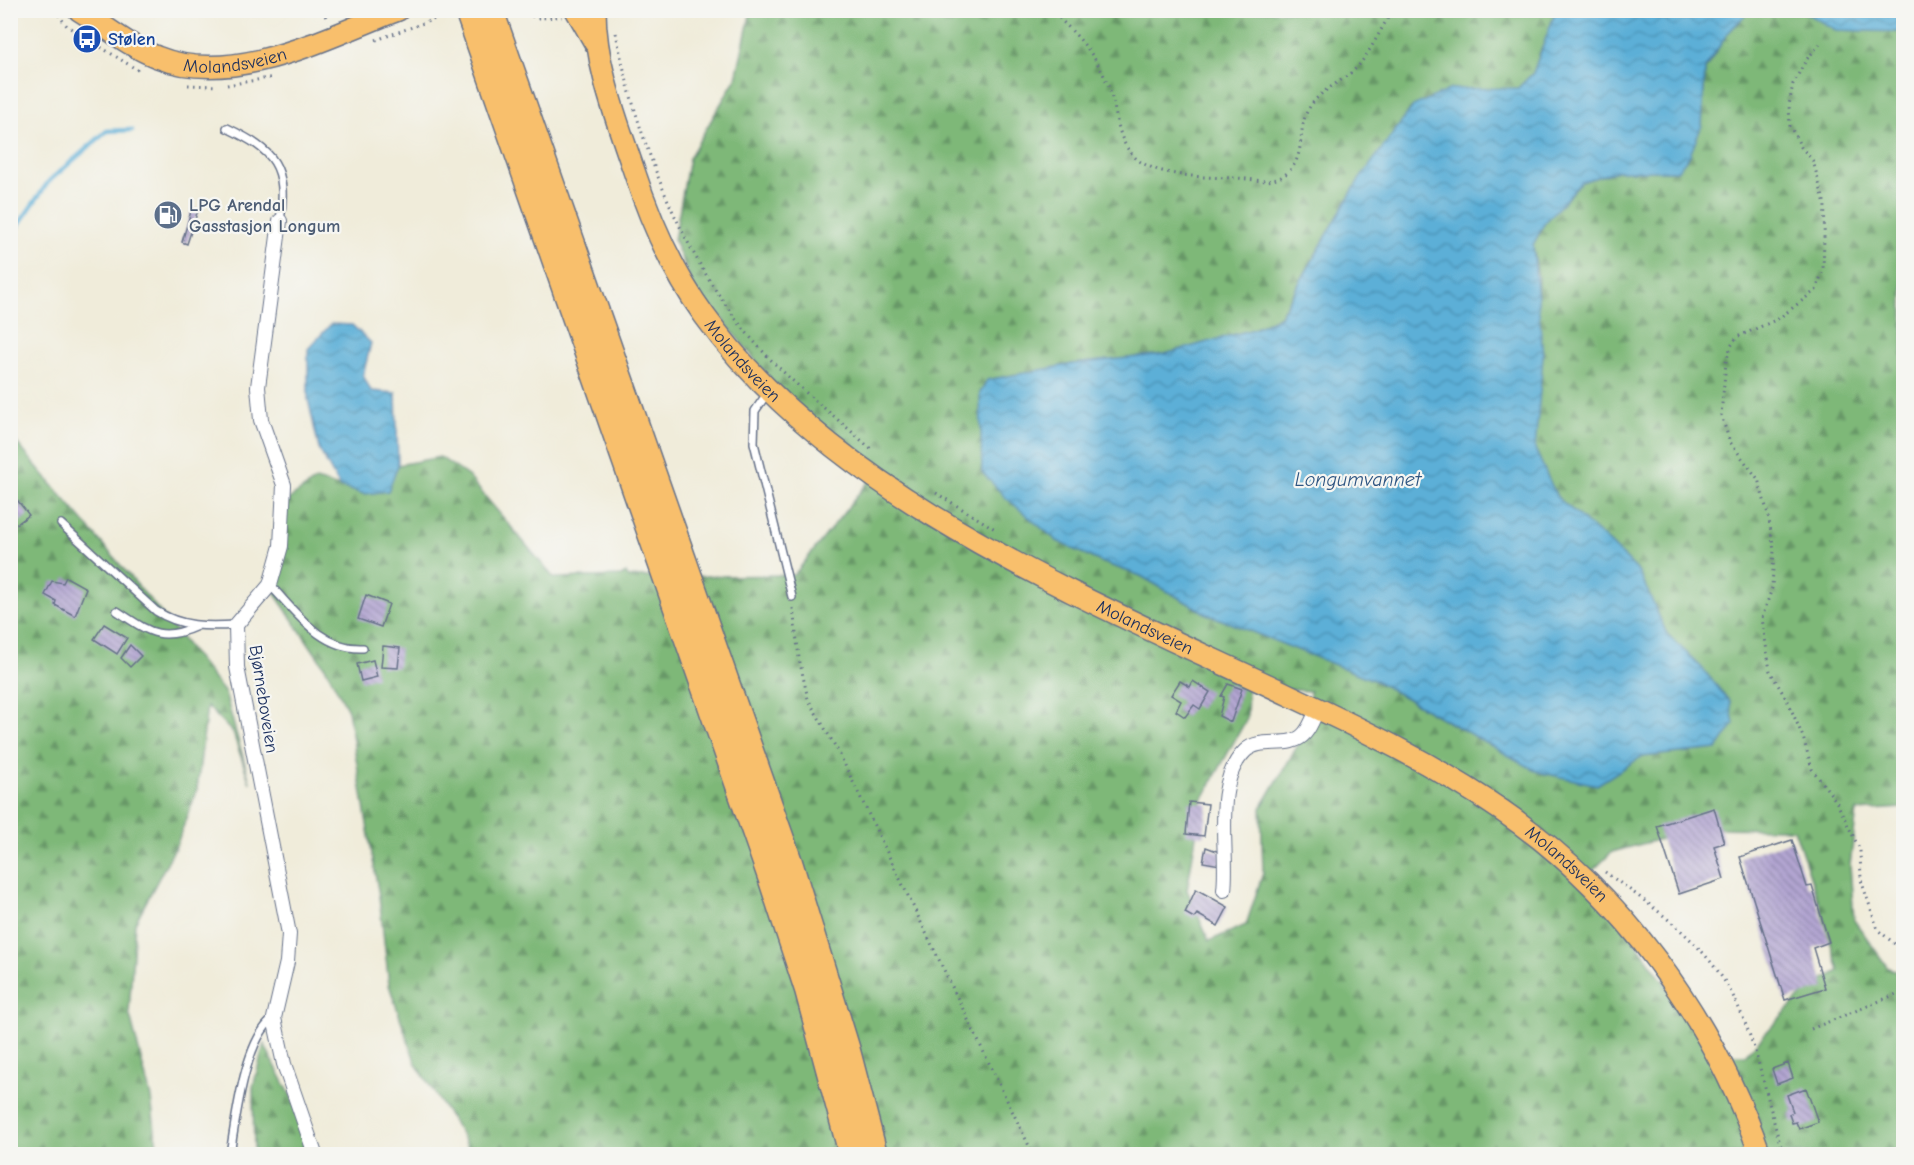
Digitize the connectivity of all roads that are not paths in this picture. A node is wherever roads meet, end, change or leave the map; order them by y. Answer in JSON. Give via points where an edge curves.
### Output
{"nodes":[{"id":1,"x":79,"y":10,"type":"edge"},
{"id":2,"x":398,"y":10,"type":"edge"},
{"id":3,"x":595,"y":10,"type":"edge"},
{"id":4,"x":572,"y":13,"type":"edge"},
{"id":5,"x":488,"y":15,"type":"edge"},
{"id":6,"x":596,"y":44,"type":"junction"},
{"id":7,"x":227,"y":128,"type":"dead end"},
{"id":8,"x":280,"y":221,"type":"joint"},
{"id":9,"x":769,"y":390,"type":"junction"},
{"id":10,"x":61,"y":524,"type":"dead end"},
{"id":11,"x":270,"y":585,"type":"junction"},
{"id":12,"x":792,"y":597,"type":"road end"},
{"id":13,"x":117,"y":611,"type":"dead end"},
{"id":14,"x":236,"y":625,"type":"junction"},
{"id":15,"x":197,"y":626,"type":"junction"},
{"id":16,"x":363,"y":648,"type":"dead end"},
{"id":17,"x":1318,"y":708,"type":"junction"},
{"id":18,"x":1224,"y":890,"type":"dead end"},
{"id":19,"x":274,"y":1018,"type":"junction"},
{"id":20,"x":230,"y":1155,"type":"edge"},
{"id":21,"x":315,"y":1155,"type":"edge"},
{"id":22,"x":851,"y":1155,"type":"edge"},
{"id":23,"x":875,"y":1155,"type":"edge"},
{"id":24,"x":1760,"y":1155,"type":"edge"}],
"edges":[{"from":1,"to":2,"type":"main road","name":"Molandsveien","via":[[159,59],[211,67],[258,62]]},
{"from":3,"to":6,"type":"main road","name":"Molandsveien"},
{"from":4,"to":6,"type":"main road","name":"Molandsveien"},
{"from":5,"to":22,"type":"highway","via":[[807,990]]},
{"from":5,"to":23,"type":"highway","via":[[793,872],[847,1047]]},
{"from":6,"to":9,"type":"main road","name":"Molandsveien","via":[[640,190],[671,261],[702,313]]},
{"from":7,"to":8,"type":"lane","via":[[263,148],[277,165],[283,190]]},
{"from":8,"to":11,"type":"street","name":"Bjørneboveien","via":[[258,387],[261,420],[284,485],[281,546]]},
{"from":9,"to":12,"type":"lane","via":[[754,411],[754,443]]},
{"from":9,"to":17,"type":"main road","name":"Molandsveien","via":[[841,452],[972,538]]},
{"from":10,"to":15,"type":"lane","via":[[156,611],[172,621]]},
{"from":11,"to":14,"type":"street","name":"Bjørneboveien"},
{"from":11,"to":16,"type":"lane","via":[[293,613],[319,635],[342,646]]},
{"from":13,"to":15,"type":"lane","via":[[151,634],[180,634]]},
{"from":14,"to":15,"type":"lane"},
{"from":14,"to":19,"type":"street","name":"Bjørneboveien","via":[[237,667],[289,934]]},
{"from":17,"to":18,"type":"street","via":[[1299,739],[1254,744],[1238,760],[1223,809],[1227,868]]},
{"from":17,"to":24,"type":"main road","name":"Molandsveien","via":[[1400,749],[1503,811],[1563,859],[1608,902],[1693,1012],[1735,1090]]},
{"from":19,"to":20,"type":"lane","via":[[253,1049],[245,1071]]},
{"from":19,"to":21,"type":"street","name":"Bjørneboveien","via":[[284,1064]]}]}
